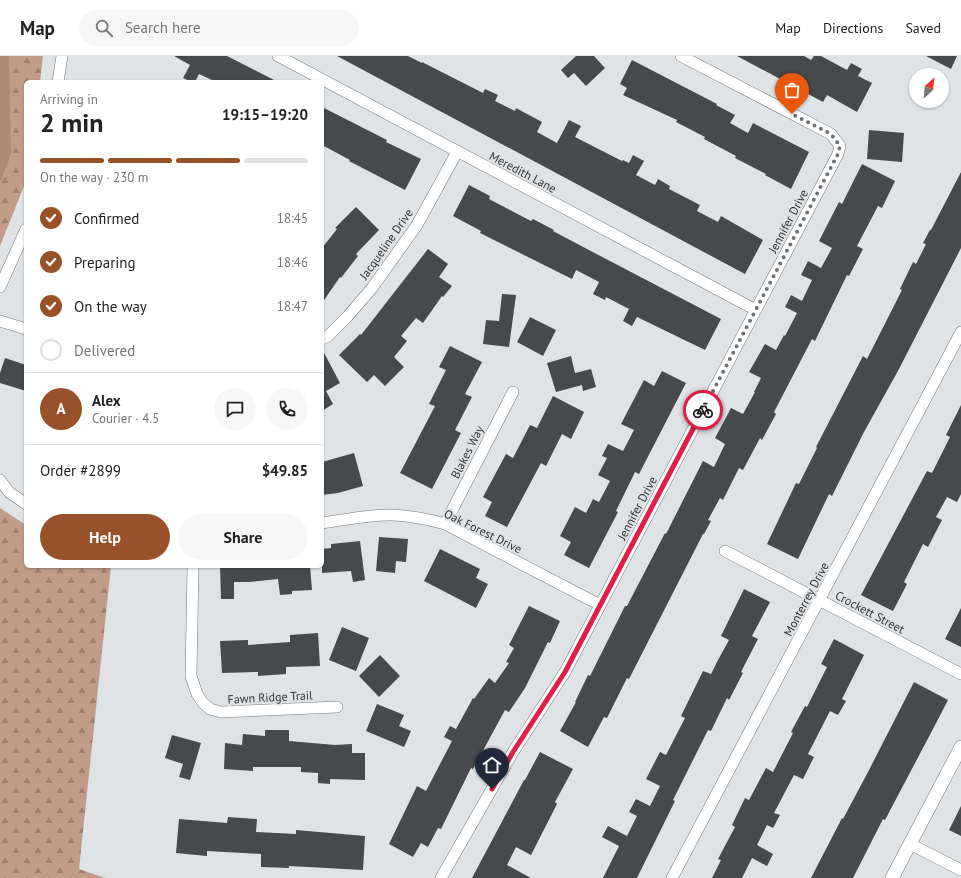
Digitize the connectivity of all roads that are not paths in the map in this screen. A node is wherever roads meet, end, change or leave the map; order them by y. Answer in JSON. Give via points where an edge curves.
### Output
{"nodes":[{"id":1,"x":62,"y":56,"type":"edge"},
{"id":2,"x":278,"y":56,"type":"edge"},
{"id":3,"x":681,"y":56,"type":"edge"},
{"id":4,"x":703,"y":61,"type":"edge"},
{"id":5,"x":58,"y":80,"type":"edge"},
{"id":6,"x":323,"y":80,"type":"edge"},
{"id":7,"x":324,"y":81,"type":"edge"},
{"id":8,"x":457,"y":152,"type":"junction"},
{"id":9,"x":24,"y":234,"type":"edge"},
{"id":10,"x":0,"y":287,"type":"edge"},
{"id":11,"x":756,"y":310,"type":"junction"},
{"id":12,"x":0,"y":321,"type":"edge"},
{"id":13,"x":24,"y":328,"type":"edge"},
{"id":14,"x":961,"y":332,"type":"edge"},
{"id":15,"x":324,"y":338,"type":"edge"},
{"id":16,"x":513,"y":392,"type":"dead end"},
{"id":17,"x":0,"y":480,"type":"edge"},
{"id":18,"x":24,"y":503,"type":"edge"},
{"id":19,"x":324,"y":524,"type":"edge"},
{"id":20,"x":445,"y":524,"type":"junction"},
{"id":21,"x":725,"y":551,"type":"dead end"},
{"id":22,"x":193,"y":568,"type":"edge"},
{"id":23,"x":820,"y":600,"type":"junction"},
{"id":24,"x":600,"y":606,"type":"junction"},
{"id":25,"x":961,"y":674,"type":"edge"},
{"id":26,"x":337,"y":706,"type":"dead end"},
{"id":27,"x":961,"y":748,"type":"edge"},
{"id":28,"x":910,"y":844,"type":"junction"},
{"id":29,"x":961,"y":870,"type":"edge"},
{"id":30,"x":441,"y":878,"type":"edge"},
{"id":31,"x":672,"y":878,"type":"edge"},
{"id":32,"x":892,"y":878,"type":"edge"}],
"edges":[{"from":1,"to":5,"type":"street"},
{"from":2,"to":6,"type":"street","name":"Meredith Lane"},
{"from":3,"to":4,"type":"street"},
{"from":4,"to":11,"type":"street","name":"Jennifer Drive","via":[[831,134],[840,146]]},
{"from":7,"to":8,"type":"street","name":"Meredith Lane"},
{"from":8,"to":11,"type":"street","name":"Meredith Lane"},
{"from":8,"to":15,"type":"street","name":"Jacqueline Drive","via":[[416,225],[372,288],[348,316]]},
{"from":9,"to":10,"type":"street"},
{"from":11,"to":24,"type":"street","name":"Jennifer Drive"},
{"from":12,"to":13,"type":"street"},
{"from":14,"to":23,"type":"street","name":"Monterrey Drive"},
{"from":16,"to":20,"type":"street","name":"Blakes Way"},
{"from":17,"to":18,"type":"street","via":[[9,492]]},
{"from":19,"to":20,"type":"street","name":"Oak Forest Drive","via":[[392,515],[423,518]]},
{"from":20,"to":24,"type":"street","name":"Oak Forest Drive"},
{"from":21,"to":23,"type":"street","name":"Crockett Street"},
{"from":22,"to":26,"type":"street","name":"Fawn Ridge Trail","via":[[191,676],[203,703],[210,709],[221,712]]},
{"from":23,"to":25,"type":"street","name":"Crockett Street"},
{"from":23,"to":31,"type":"street","name":"Monterrey Drive"},
{"from":24,"to":30,"type":"street","name":"Jennifer Drive","via":[[565,672],[509,758]]},
{"from":27,"to":28,"type":"street"},
{"from":28,"to":29,"type":"street"},
{"from":28,"to":32,"type":"street"}]}
